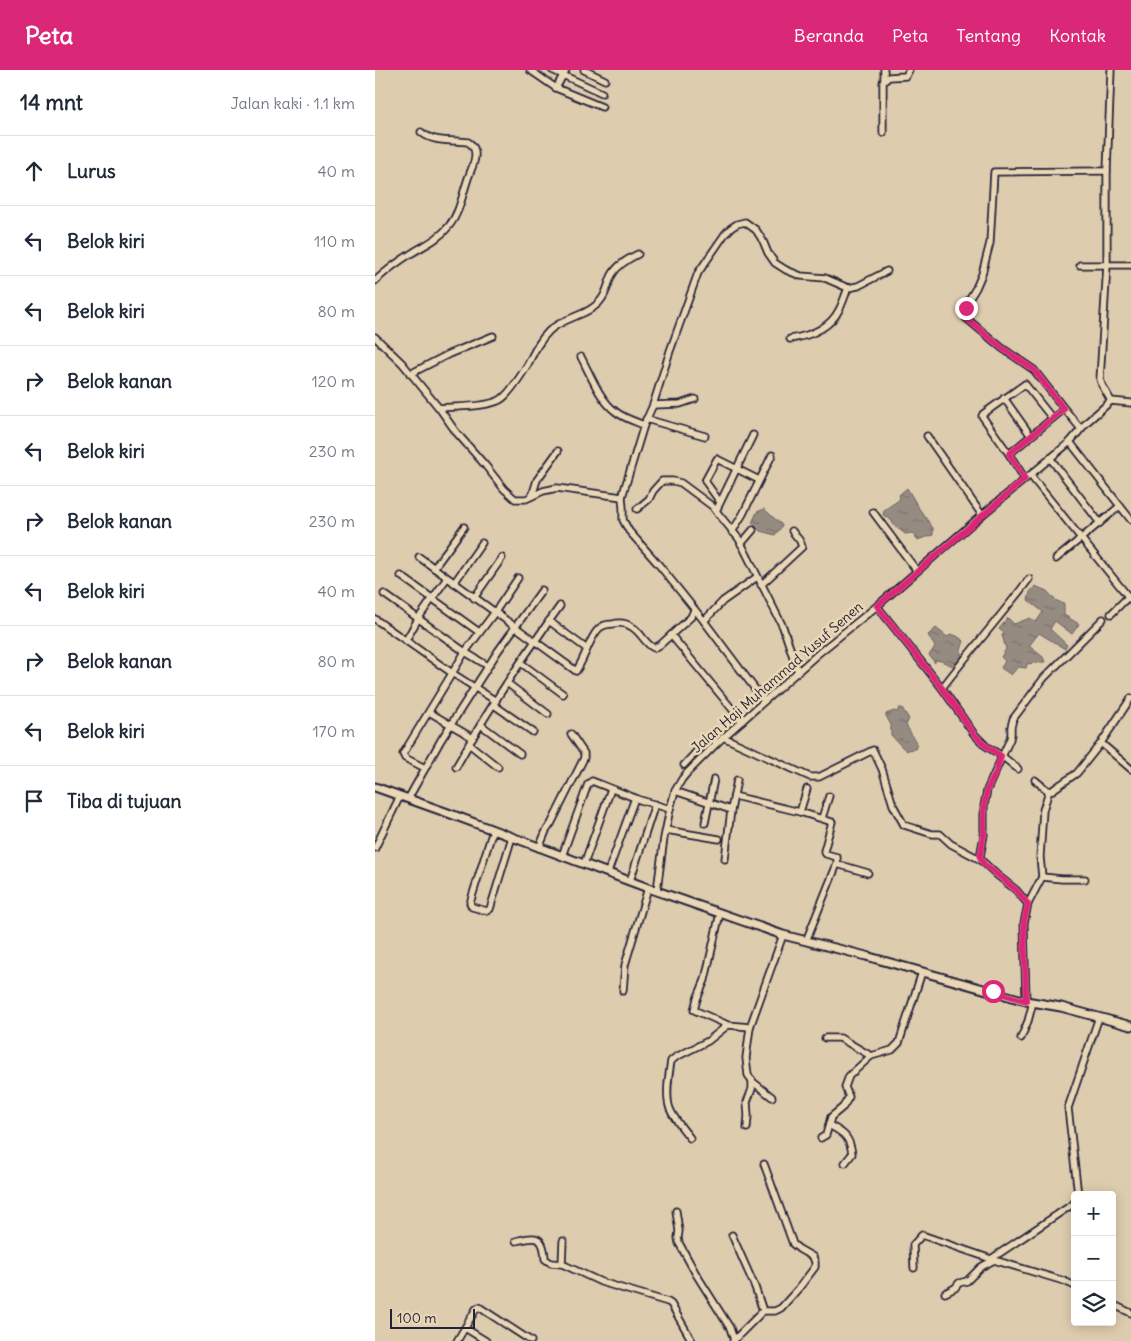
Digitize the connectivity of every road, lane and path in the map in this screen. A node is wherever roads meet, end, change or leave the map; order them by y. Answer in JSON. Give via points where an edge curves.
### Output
{"nodes":[{"id":1,"x":530,"y":70,"type":"edge"},
{"id":2,"x":552,"y":70,"type":"edge"},
{"id":3,"x":584,"y":70,"type":"edge"},
{"id":4,"x":884,"y":70,"type":"edge"},
{"id":5,"x":909,"y":70,"type":"edge"},
{"id":6,"x":1111,"y":70,"type":"edge"},
{"id":7,"x":565,"y":73,"type":"edge"},
{"id":8,"x":605,"y":80,"type":"dead end"},
{"id":9,"x":884,"y":80,"type":"junction"},
{"id":10,"x":556,"y":88,"type":"junction"},
{"id":11,"x":603,"y":93,"type":"dead end"},
{"id":12,"x":602,"y":107,"type":"dead end"},
{"id":13,"x":421,"y":132,"type":"dead end"},
{"id":14,"x":883,"y":133,"type":"dead end"},
{"id":15,"x":1107,"y":171,"type":"junction"},
{"id":16,"x":639,"y":254,"type":"dead end"},
{"id":17,"x":1080,"y":265,"type":"dead end"},
{"id":18,"x":1107,"y":265,"type":"junction"},
{"id":19,"x":1131,"y":265,"type":"edge"},
{"id":20,"x":887,"y":270,"type":"dead end"},
{"id":21,"x":375,"y":281,"type":"edge"},
{"id":22,"x":848,"y":288,"type":"junction"},
{"id":23,"x":493,"y":336,"type":"dead end"},
{"id":24,"x":375,"y":337,"type":"edge"},
{"id":25,"x":790,"y":338,"type":"dead end"},
{"id":26,"x":581,"y":358,"type":"dead end"},
{"id":27,"x":411,"y":374,"type":"junction"},
{"id":28,"x":1004,"y":398,"type":"junction"},
{"id":29,"x":695,"y":399,"type":"dead end"},
{"id":30,"x":1111,"y":401,"type":"junction"},
{"id":31,"x":1131,"y":403,"type":"edge"},
{"id":32,"x":653,"y":405,"type":"junction"},
{"id":33,"x":439,"y":408,"type":"junction"},
{"id":34,"x":1064,"y":409,"type":"junction"},
{"id":35,"x":1053,"y":418,"type":"junction"},
{"id":36,"x":645,"y":422,"type":"junction"},
{"id":37,"x":1081,"y":428,"type":"junction"},
{"id":38,"x":753,"y":435,"type":"dead end"},
{"id":39,"x":705,"y":436,"type":"dead end"},
{"id":40,"x":927,"y":436,"type":"dead end"},
{"id":41,"x":1031,"y":436,"type":"junction"},
{"id":42,"x":1069,"y":442,"type":"junction"},
{"id":43,"x":558,"y":451,"type":"dead end"},
{"id":44,"x":1009,"y":454,"type":"junction"},
{"id":45,"x":772,"y":455,"type":"dead end"},
{"id":46,"x":1050,"y":458,"type":"junction"},
{"id":47,"x":737,"y":468,"type":"junction"},
{"id":48,"x":1028,"y":477,"type":"junction"},
{"id":49,"x":759,"y":480,"type":"junction"},
{"id":50,"x":532,"y":496,"type":"junction"},
{"id":51,"x":622,"y":497,"type":"junction"},
{"id":52,"x":720,"y":502,"type":"junction"},
{"id":53,"x":1121,"y":506,"type":"junction"},
{"id":54,"x":637,"y":509,"type":"dead end"},
{"id":55,"x":716,"y":511,"type":"junction"},
{"id":56,"x":873,"y":512,"type":"dead end"},
{"id":57,"x":982,"y":515,"type":"junction"},
{"id":58,"x":1131,"y":520,"type":"edge"},
{"id":59,"x":1100,"y":523,"type":"junction"},
{"id":60,"x":464,"y":527,"type":"dead end"},
{"id":61,"x":753,"y":530,"type":"dead end"},
{"id":62,"x":792,"y":531,"type":"dead end"},
{"id":63,"x":732,"y":532,"type":"junction"},
{"id":64,"x":1081,"y":538,"type":"junction"},
{"id":65,"x":482,"y":543,"type":"dead end"},
{"id":66,"x":741,"y":544,"type":"junction"},
{"id":67,"x":419,"y":557,"type":"dead end"},
{"id":68,"x":502,"y":558,"type":"dead end"},
{"id":69,"x":1056,"y":559,"type":"dead end"},
{"id":70,"x":434,"y":568,"type":"junction"},
{"id":71,"x":917,"y":571,"type":"junction"},
{"id":72,"x":401,"y":576,"type":"dead end"},
{"id":73,"x":447,"y":578,"type":"junction"},
{"id":74,"x":518,"y":578,"type":"dead end"},
{"id":75,"x":757,"y":578,"type":"junction"},
{"id":76,"x":1029,"y":579,"type":"dead end"},
{"id":77,"x":454,"y":583,"type":"junction"},
{"id":78,"x":761,"y":586,"type":"junction"},
{"id":79,"x":542,"y":590,"type":"dead end"},
{"id":80,"x":384,"y":594,"type":"dead end"},
{"id":81,"x":475,"y":598,"type":"junction"},
{"id":82,"x":432,"y":599,"type":"junction"},
{"id":83,"x":1130,"y":599,"type":"edge"},
{"id":84,"x":560,"y":606,"type":"dead end"},
{"id":85,"x":877,"y":606,"type":"junction"},
{"id":86,"x":695,"y":610,"type":"junction"},
{"id":87,"x":495,"y":612,"type":"junction"},
{"id":88,"x":1111,"y":614,"type":"dead end"},
{"id":89,"x":375,"y":619,"type":"edge"},
{"id":90,"x":419,"y":619,"type":"junction"},
{"id":91,"x":1103,"y":619,"type":"dead end"},
{"id":92,"x":549,"y":621,"type":"junction"},
{"id":93,"x":704,"y":621,"type":"junction"},
{"id":94,"x":515,"y":627,"type":"junction"},
{"id":95,"x":479,"y":632,"type":"junction"},
{"id":96,"x":671,"y":635,"type":"junction"},
{"id":97,"x":406,"y":640,"type":"junction"},
{"id":98,"x":535,"y":641,"type":"junction"},
{"id":99,"x":587,"y":649,"type":"junction"},
{"id":100,"x":465,"y":652,"type":"junction"},
{"id":101,"x":521,"y":663,"type":"junction"},
{"id":102,"x":488,"y":666,"type":"junction"},
{"id":103,"x":798,"y":672,"type":"junction"},
{"id":104,"x":452,"y":673,"type":"junction"},
{"id":105,"x":507,"y":683,"type":"junction"},
{"id":106,"x":475,"y":688,"type":"junction"},
{"id":107,"x":942,"y":688,"type":"junction"},
{"id":108,"x":563,"y":694,"type":"dead end"},
{"id":109,"x":1131,"y":698,"type":"edge"},
{"id":110,"x":765,"y":701,"type":"junction"},
{"id":111,"x":495,"y":703,"type":"junction"},
{"id":112,"x":429,"y":712,"type":"junction"},
{"id":113,"x":548,"y":714,"type":"dead end"},
{"id":114,"x":742,"y":721,"type":"junction"},
{"id":115,"x":451,"y":724,"type":"junction"},
{"id":116,"x":481,"y":725,"type":"junction"},
{"id":117,"x":533,"y":732,"type":"dead end"},
{"id":118,"x":571,"y":734,"type":"dead end"},
{"id":119,"x":473,"y":738,"type":"junction"},
{"id":120,"x":723,"y":738,"type":"junction"},
{"id":121,"x":717,"y":743,"type":"junction"},
{"id":122,"x":1101,"y":743,"type":"junction"},
{"id":123,"x":469,"y":744,"type":"junction"},
{"id":124,"x":521,"y":754,"type":"dead end"},
{"id":125,"x":1001,"y":756,"type":"junction"},
{"id":126,"x":684,"y":765,"type":"dead end"},
{"id":127,"x":456,"y":767,"type":"dead end"},
{"id":128,"x":498,"y":767,"type":"dead end"},
{"id":129,"x":425,"y":768,"type":"junction"},
{"id":130,"x":1018,"y":769,"type":"dead end"},
{"id":131,"x":1131,"y":769,"type":"edge"},
{"id":132,"x":714,"y":779,"type":"dead end"},
{"id":133,"x":737,"y":780,"type":"dead end"},
{"id":134,"x":1035,"y":780,"type":"dead end"},
{"id":135,"x":375,"y":787,"type":"edge"},
{"id":136,"x":611,"y":789,"type":"junction"},
{"id":137,"x":807,"y":789,"type":"dead end"},
{"id":138,"x":675,"y":791,"type":"junction"},
{"id":139,"x":1049,"y":791,"type":"junction"},
{"id":140,"x":400,"y":796,"type":"junction"},
{"id":141,"x":734,"y":796,"type":"junction"},
{"id":142,"x":829,"y":796,"type":"dead end"},
{"id":143,"x":635,"y":798,"type":"junction"},
{"id":144,"x":408,"y":799,"type":"junction"},
{"id":145,"x":708,"y":802,"type":"junction"},
{"id":146,"x":655,"y":804,"type":"junction"},
{"id":147,"x":670,"y":808,"type":"junction"},
{"id":148,"x":731,"y":810,"type":"junction"},
{"id":149,"x":800,"y":812,"type":"junction"},
{"id":150,"x":822,"y":818,"type":"junction"},
{"id":151,"x":705,"y":823,"type":"dead end"},
{"id":152,"x":493,"y":830,"type":"junction"},
{"id":153,"x":666,"y":830,"type":"junction"},
{"id":154,"x":512,"y":838,"type":"junction"},
{"id":155,"x":719,"y":839,"type":"dead end"},
{"id":156,"x":375,"y":848,"type":"edge"},
{"id":157,"x":539,"y":848,"type":"junction"},
{"id":158,"x":562,"y":856,"type":"junction"},
{"id":159,"x":725,"y":859,"type":"dead end"},
{"id":160,"x":981,"y":860,"type":"junction"},
{"id":161,"x":585,"y":864,"type":"junction"},
{"id":162,"x":837,"y":864,"type":"junction"},
{"id":163,"x":608,"y":872,"type":"junction"},
{"id":164,"x":868,"y":873,"type":"dead end"},
{"id":165,"x":1042,"y":877,"type":"junction"},
{"id":166,"x":1085,"y":878,"type":"dead end"},
{"id":167,"x":630,"y":881,"type":"junction"},
{"id":168,"x":648,"y":888,"type":"junction"},
{"id":169,"x":657,"y":890,"type":"junction"},
{"id":170,"x":1028,"y":904,"type":"junction"},
{"id":171,"x":720,"y":913,"type":"junction"},
{"id":172,"x":783,"y":935,"type":"junction"},
{"id":173,"x":805,"y":941,"type":"junction"},
{"id":174,"x":922,"y":972,"type":"junction"},
{"id":175,"x":623,"y":991,"type":"dead end"},
{"id":176,"x":1030,"y":1001,"type":"junction"},
{"id":177,"x":1099,"y":1017,"type":"junction"},
{"id":178,"x":729,"y":1024,"type":"junction"},
{"id":179,"x":1131,"y":1026,"type":"edge"},
{"id":180,"x":751,"y":1027,"type":"junction"},
{"id":181,"x":825,"y":1038,"type":"dead end"},
{"id":182,"x":1021,"y":1038,"type":"dead end"},
{"id":183,"x":871,"y":1056,"type":"junction"},
{"id":184,"x":752,"y":1080,"type":"junction"},
{"id":185,"x":772,"y":1097,"type":"dead end"},
{"id":186,"x":829,"y":1125,"type":"junction"},
{"id":187,"x":747,"y":1128,"type":"dead end"},
{"id":188,"x":690,"y":1138,"type":"dead end"},
{"id":189,"x":821,"y":1138,"type":"dead end"},
{"id":190,"x":764,"y":1164,"type":"dead end"},
{"id":191,"x":845,"y":1164,"type":"dead end"},
{"id":192,"x":1078,"y":1191,"type":"edge"},
{"id":193,"x":1071,"y":1205,"type":"edge"},
{"id":194,"x":676,"y":1211,"type":"dead end"},
{"id":195,"x":732,"y":1235,"type":"dead end"},
{"id":196,"x":516,"y":1241,"type":"dead end"},
{"id":197,"x":563,"y":1241,"type":"dead end"},
{"id":198,"x":992,"y":1260,"type":"junction"},
{"id":199,"x":562,"y":1264,"type":"junction"},
{"id":200,"x":915,"y":1268,"type":"dead end"},
{"id":201,"x":1071,"y":1284,"type":"edge"},
{"id":202,"x":945,"y":1293,"type":"dead end"},
{"id":203,"x":1116,"y":1306,"type":"edge"},
{"id":204,"x":763,"y":1311,"type":"junction"},
{"id":205,"x":1131,"y":1313,"type":"edge"},
{"id":206,"x":465,"y":1328,"type":"junction"},
{"id":207,"x":734,"y":1340,"type":"edge"},
{"id":208,"x":457,"y":1341,"type":"edge"},
{"id":209,"x":485,"y":1341,"type":"edge"},
{"id":210,"x":531,"y":1341,"type":"edge"},
{"id":211,"x":692,"y":1341,"type":"edge"}],
"edges":[{"from":1,"to":10,"type":"street"},
{"from":2,"to":7,"type":"street"},
{"from":3,"to":8,"type":"street"},
{"from":4,"to":9,"type":"street"},
{"from":5,"to":9,"type":"street","via":[[907,76]]},
{"from":6,"to":15,"type":"street"},
{"from":7,"to":10,"type":"street"},
{"from":7,"to":11,"type":"street"},
{"from":9,"to":14,"type":"street"},
{"from":10,"to":12,"type":"street"},
{"from":13,"to":21,"type":"street","via":[[434,139],[472,144],[474,163],[449,227]]},
{"from":15,"to":18,"type":"street"},
{"from":15,"to":34,"type":"street","via":[[994,172],[991,243],[965,313],[966,318],[1002,348],[1034,370]]},
{"from":16,"to":33,"type":"street","via":[[622,263],[612,274],[606,293],[594,307],[550,329],[515,384],[501,399],[484,404]]},
{"from":17,"to":18,"type":"street"},
{"from":18,"to":19,"type":"street"},
{"from":18,"to":30,"type":"street","via":[[1101,379]]},
{"from":20,"to":22,"type":"street"},
{"from":22,"to":25,"type":"street","via":[[839,311],[831,321],[812,334]]},
{"from":22,"to":32,"type":"street","via":[[825,278],[801,276],[786,270],[775,263],[756,230],[745,222],[731,228],[698,273]]},
{"from":23,"to":27,"type":"street"},
{"from":24,"to":27,"type":"street"},
{"from":26,"to":36,"type":"street","via":[[603,398],[616,413]]},
{"from":27,"to":33,"type":"street"},
{"from":28,"to":35,"type":"street","via":[[1025,384]]},
{"from":28,"to":41,"type":"street"},
{"from":28,"to":44,"type":"street","via":[[982,416]]},
{"from":29,"to":32,"type":"street","via":[[680,404]]},
{"from":30,"to":31,"type":"street"},
{"from":30,"to":37,"type":"street","name":"Jalan Haji Muhammad Yusuf Senen"},
{"from":32,"to":36,"type":"street"},
{"from":33,"to":50,"type":"street","via":[[504,490],[515,498]]},
{"from":34,"to":35,"type":"street"},
{"from":34,"to":37,"type":"street"},
{"from":35,"to":41,"type":"street"},
{"from":36,"to":39,"type":"street"},
{"from":36,"to":51,"type":"street"},
{"from":37,"to":42,"type":"street","name":"Jalan Haji Muhammad Yusuf Senen"},
{"from":38,"to":47,"type":"street"},
{"from":40,"to":57,"type":"street"},
{"from":41,"to":44,"type":"street"},
{"from":42,"to":46,"type":"street","name":"Jalan Haji Muhammad Yusuf Senen"},
{"from":42,"to":53,"type":"street"},
{"from":43,"to":50,"type":"street","via":[[537,480]]},
{"from":44,"to":48,"type":"street"},
{"from":45,"to":49,"type":"street"},
{"from":46,"to":48,"type":"street","name":"Jalan Haji Muhammad Yusuf Senen"},
{"from":46,"to":59,"type":"street"},
{"from":47,"to":49,"type":"street"},
{"from":47,"to":52,"type":"street"},
{"from":47,"to":52,"type":"street","via":[[717,459],[705,481]]},
{"from":48,"to":57,"type":"street","name":"Jalan Haji Muhammad Yusuf Senen"},
{"from":48,"to":64,"type":"street"},
{"from":49,"to":63,"type":"street"},
{"from":50,"to":51,"type":"street","via":[[557,488]]},
{"from":51,"to":86,"type":"street","via":[[624,524]]},
{"from":52,"to":55,"type":"street"},
{"from":53,"to":58,"type":"street"},
{"from":53,"to":59,"type":"street"},
{"from":54,"to":55,"type":"street","via":[[662,482],[673,481],[681,483]]},
{"from":55,"to":63,"type":"street"},
{"from":56,"to":71,"type":"street"},
{"from":57,"to":71,"type":"street","name":"Jalan Haji Muhammad Yusuf Senen"},
{"from":59,"to":64,"type":"street"},
{"from":60,"to":70,"type":"street"},
{"from":61,"to":66,"type":"street"},
{"from":62,"to":78,"type":"street","via":[[802,547]]},
{"from":63,"to":66,"type":"street"},
{"from":64,"to":69,"type":"street"},
{"from":64,"to":83,"type":"street"},
{"from":65,"to":77,"type":"street"},
{"from":66,"to":75,"type":"street"},
{"from":67,"to":70,"type":"street"},
{"from":68,"to":81,"type":"street"},
{"from":70,"to":73,"type":"street"},
{"from":71,"to":85,"type":"street","name":"Jalan Haji Muhammad Yusuf Senen"},
{"from":72,"to":82,"type":"street"},
{"from":73,"to":77,"type":"street"},
{"from":73,"to":82,"type":"street"},
{"from":74,"to":87,"type":"street"},
{"from":75,"to":78,"type":"street"},
{"from":75,"to":93,"type":"street","via":[[723,601]]},
{"from":76,"to":107,"type":"street"},
{"from":77,"to":81,"type":"street"},
{"from":78,"to":103,"type":"street","via":[[783,627]]},
{"from":79,"to":94,"type":"street"},
{"from":80,"to":90,"type":"street"},
{"from":81,"to":87,"type":"street"},
{"from":82,"to":90,"type":"street"},
{"from":82,"to":95,"type":"street"},
{"from":83,"to":88,"type":"street"},
{"from":84,"to":92,"type":"street"},
{"from":85,"to":103,"type":"street","name":"Jalan Haji Muhammad Yusuf Senen"},
{"from":85,"to":107,"type":"street"},
{"from":86,"to":93,"type":"street"},
{"from":86,"to":96,"type":"street"},
{"from":87,"to":94,"type":"street"},
{"from":87,"to":95,"type":"street"},
{"from":89,"to":97,"type":"street"},
{"from":90,"to":97,"type":"street"},
{"from":90,"to":100,"type":"street"},
{"from":91,"to":125,"type":"street","via":[[1044,678],[1013,719],[1010,739]]},
{"from":92,"to":98,"type":"street"},
{"from":92,"to":99,"type":"street"},
{"from":93,"to":110,"type":"street"},
{"from":94,"to":98,"type":"street"},
{"from":94,"to":102,"type":"street"},
{"from":95,"to":100,"type":"street"},
{"from":96,"to":99,"type":"street","via":[[652,648],[636,629],[616,623],[601,627]]},
{"from":96,"to":114,"type":"street"},
{"from":97,"to":104,"type":"street"},
{"from":98,"to":99,"type":"street","via":[[576,671]]},
{"from":98,"to":101,"type":"street"},
{"from":100,"to":102,"type":"street"},
{"from":100,"to":104,"type":"street"},
{"from":101,"to":105,"type":"street"},
{"from":101,"to":108,"type":"street"},
{"from":102,"to":106,"type":"street"},
{"from":103,"to":110,"type":"street","name":"Jalan Haji Muhammad Yusuf Senen"},
{"from":104,"to":106,"type":"street"},
{"from":104,"to":112,"type":"street"},
{"from":105,"to":111,"type":"street"},
{"from":105,"to":113,"type":"street"},
{"from":106,"to":111,"type":"street"},
{"from":106,"to":115,"type":"street"},
{"from":107,"to":125,"type":"street","via":[[974,734]]},
{"from":109,"to":122,"type":"street"},
{"from":110,"to":114,"type":"street","name":"Jalan Haji Muhammad Yusuf Senen"},
{"from":111,"to":116,"type":"street"},
{"from":111,"to":117,"type":"street"},
{"from":112,"to":115,"type":"street"},
{"from":112,"to":129,"type":"street","via":[[403,754]]},
{"from":114,"to":120,"type":"street","name":"Jalan Haji Muhammad Yusuf Senen"},
{"from":115,"to":119,"type":"street"},
{"from":115,"to":129,"type":"street"},
{"from":116,"to":119,"type":"street"},
{"from":116,"to":124,"type":"street"},
{"from":118,"to":157,"type":"street","via":[[584,758]]},
{"from":119,"to":123,"type":"street"},
{"from":120,"to":121,"type":"street","name":"Jalan Haji Muhammad Yusuf Senen"},
{"from":120,"to":160,"type":"street","via":[[814,778],[873,750],[893,805],[904,825],[940,834],[951,844]]},
{"from":121,"to":126,"type":"street","via":[[709,738]]},
{"from":121,"to":138,"type":"street","name":"Jalan Haji Muhammad Yusuf Senen","via":[[682,779]]},
{"from":122,"to":131,"type":"street"},
{"from":122,"to":139,"type":"street","via":[[1077,773]]},
{"from":123,"to":127,"type":"street"},
{"from":123,"to":128,"type":"street"},
{"from":125,"to":130,"type":"street"},
{"from":125,"to":160,"type":"street","via":[[987,790]]},
{"from":129,"to":144,"type":"street"},
{"from":132,"to":145,"type":"street"},
{"from":133,"to":141,"type":"street"},
{"from":134,"to":139,"type":"street"},
{"from":135,"to":140,"type":"street"},
{"from":136,"to":143,"type":"street"},
{"from":136,"to":158,"type":"street","via":[[592,781],[589,783]]},
{"from":136,"to":161,"type":"street"},
{"from":137,"to":149,"type":"street"},
{"from":138,"to":145,"type":"street"},
{"from":138,"to":147,"type":"street","name":"Jalan Haji Muhammad Yusuf Senen"},
{"from":139,"to":165,"type":"street","via":[[1043,810]]},
{"from":140,"to":144,"type":"street"},
{"from":140,"to":156,"type":"street"},
{"from":141,"to":148,"type":"street"},
{"from":141,"to":149,"type":"street"},
{"from":142,"to":150,"type":"street"},
{"from":143,"to":146,"type":"street"},
{"from":143,"to":163,"type":"street"},
{"from":144,"to":152,"type":"street"},
{"from":145,"to":148,"type":"street"},
{"from":145,"to":151,"type":"street"},
{"from":146,"to":147,"type":"street"},
{"from":146,"to":167,"type":"street"},
{"from":147,"to":153,"type":"street","name":"Jalan Haji Muhammad Yusuf Senen"},
{"from":148,"to":159,"type":"street"},
{"from":149,"to":150,"type":"street"},
{"from":150,"to":162,"type":"street","via":[[832,823],[825,851],[837,857]]},
{"from":152,"to":154,"type":"street"},
{"from":152,"to":154,"type":"street","via":[[470,903],[472,907],[490,909]]},
{"from":153,"to":155,"type":"street"},
{"from":153,"to":169,"type":"street","name":"Jalan Haji Muhammad Yusuf Senen"},
{"from":154,"to":157,"type":"street"},
{"from":157,"to":158,"type":"street"},
{"from":158,"to":161,"type":"street"},
{"from":160,"to":170,"type":"street"},
{"from":161,"to":163,"type":"street"},
{"from":162,"to":164,"type":"street"},
{"from":162,"to":173,"type":"street"},
{"from":163,"to":167,"type":"street"},
{"from":165,"to":166,"type":"street","via":[[1062,880]]},
{"from":165,"to":170,"type":"street"},
{"from":167,"to":168,"type":"street"},
{"from":168,"to":169,"type":"street"},
{"from":168,"to":175,"type":"street","via":[[625,965]]},
{"from":169,"to":171,"type":"street"},
{"from":170,"to":176,"type":"street","via":[[1024,922]]},
{"from":171,"to":172,"type":"street"},
{"from":171,"to":178,"type":"street","via":[[695,1010]]},
{"from":172,"to":173,"type":"street"},
{"from":172,"to":180,"type":"street"},
{"from":173,"to":174,"type":"street"},
{"from":174,"to":176,"type":"street"},
{"from":174,"to":183,"type":"street","via":[[899,1043],[892,1050]]},
{"from":176,"to":177,"type":"street"},
{"from":176,"to":182,"type":"street","via":[[1028,1021]]},
{"from":177,"to":179,"type":"street"},
{"from":177,"to":192,"type":"street","via":[[1068,1108]]},
{"from":178,"to":180,"type":"street"},
{"from":178,"to":188,"type":"street","via":[[708,1041],[671,1061],[669,1104]]},
{"from":180,"to":184,"type":"street","via":[[746,1058],[748,1075]]},
{"from":181,"to":183,"type":"street","via":[[840,1038]]},
{"from":183,"to":186,"type":"street","via":[[849,1076],[845,1087],[849,1097],[831,1117]]},
{"from":184,"to":185,"type":"street"},
{"from":184,"to":187,"type":"street","via":[[747,1102]]},
{"from":186,"to":189,"type":"street","via":[[826,1135]]},
{"from":186,"to":191,"type":"street","via":[[843,1132],[851,1143],[852,1154]]},
{"from":190,"to":204,"type":"street","via":[[793,1244],[813,1256],[815,1267],[781,1308]]},
{"from":193,"to":198,"type":"street"},
{"from":194,"to":207,"type":"street","via":[[679,1243]]},
{"from":195,"to":204,"type":"street"},
{"from":196,"to":199,"type":"street","via":[[538,1239],[547,1261]]},
{"from":197,"to":199,"type":"street"},
{"from":198,"to":200,"type":"street","via":[[922,1234],[913,1244]]},
{"from":198,"to":201,"type":"street"},
{"from":198,"to":202,"type":"street"},
{"from":199,"to":211,"type":"street","via":[[601,1282],[668,1302]]},
{"from":203,"to":205,"type":"street"},
{"from":204,"to":207,"type":"street"},
{"from":206,"to":208,"type":"street"},
{"from":206,"to":209,"type":"street"},
{"from":206,"to":210,"type":"street","via":[[479,1307]]}]}
